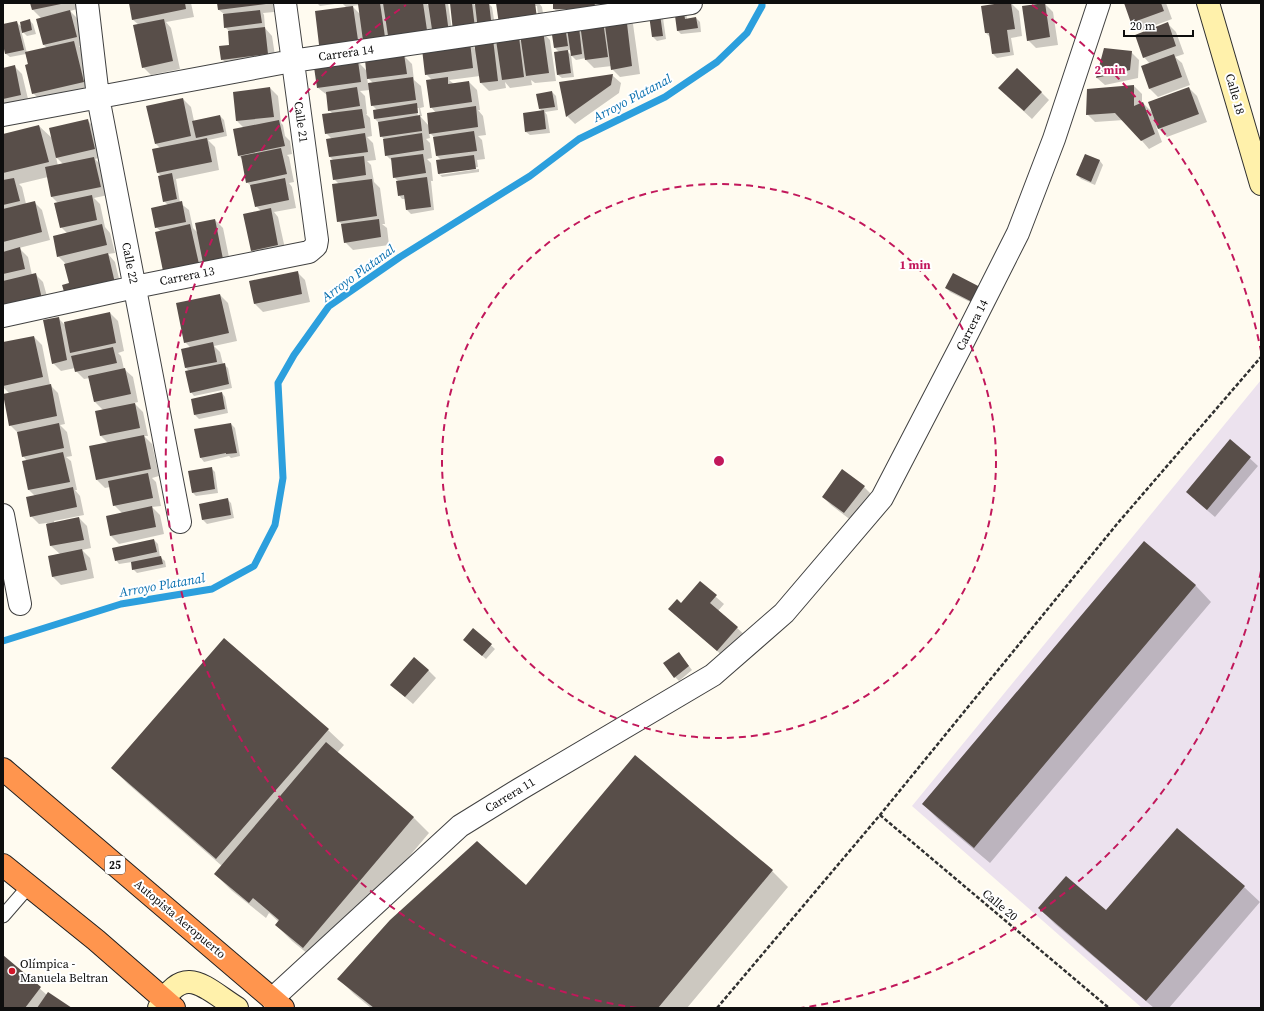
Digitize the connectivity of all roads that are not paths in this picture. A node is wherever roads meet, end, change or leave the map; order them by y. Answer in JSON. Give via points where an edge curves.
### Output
{"nodes":[{"id":1,"x":86,"y":3,"type":"edge"},
{"id":2,"x":285,"y":3,"type":"edge"},
{"id":3,"x":691,"y":3,"type":"edge"},
{"id":4,"x":1099,"y":3,"type":"edge"},
{"id":5,"x":1208,"y":3,"type":"edge"},
{"id":6,"x":292,"y":61,"type":"junction"},
{"id":7,"x":98,"y":97,"type":"junction"},
{"id":8,"x":3,"y":115,"type":"edge"},
{"id":9,"x":1261,"y":184,"type":"edge"},
{"id":10,"x":317,"y":240,"type":"joint"},
{"id":11,"x":135,"y":287,"type":"junction"},
{"id":12,"x":3,"y":316,"type":"edge"},
{"id":13,"x":3,"y":515,"type":"edge"},
{"id":14,"x":180,"y":522,"type":"dead end"},
{"id":15,"x":20,"y":604,"type":"dead end"},
{"id":16,"x":784,"y":614,"type":"joint"},
{"id":17,"x":3,"y":769,"type":"edge"},
{"id":18,"x":3,"y":865,"type":"edge"},
{"id":19,"x":29,"y":886,"type":"junction"},
{"id":20,"x":3,"y":916,"type":"edge"},
{"id":21,"x":166,"y":1005,"type":"edge"},
{"id":22,"x":272,"y":1005,"type":"edge"},
{"id":23,"x":237,"y":1008,"type":"edge"}],
"edges":[{"from":1,"to":7,"type":"street","name":"Calle 22"},
{"from":2,"to":6,"type":"street","name":"Calle 21"},
{"from":3,"to":6,"type":"street","name":"Carrera 14"},
{"from":4,"to":16,"type":"street","name":"Carrera 14","via":[[1054,139],[1018,233],[962,344],[882,498]]},
{"from":5,"to":9,"type":"main road","name":"Calle 18"},
{"from":6,"to":7,"type":"street","name":"Carrera 14"},
{"from":6,"to":10,"type":"street","name":"Calle 21"},
{"from":7,"to":8,"type":"street","name":"Carrera 14"},
{"from":7,"to":11,"type":"street","name":"Calle 22"},
{"from":10,"to":11,"type":"street","name":"Carrera 13","via":[[316,246],[309,252]]},
{"from":11,"to":12,"type":"street","name":"Carrera 13"},
{"from":11,"to":14,"type":"street","name":"Calle 22"},
{"from":13,"to":15,"type":"street"},
{"from":16,"to":22,"type":"street","name":"Carrera 11","via":[[713,675],[460,826]]},
{"from":17,"to":22,"type":"highway","name":"Autopista Aeropuerto","number":"25"},
{"from":18,"to":19,"type":"highway"},
{"from":19,"to":20,"type":"lane"},
{"from":19,"to":21,"type":"highway","via":[[96,940]]},
{"from":21,"to":23,"type":"main road","via":[[178,984],[189,981],[206,987]]}]}
